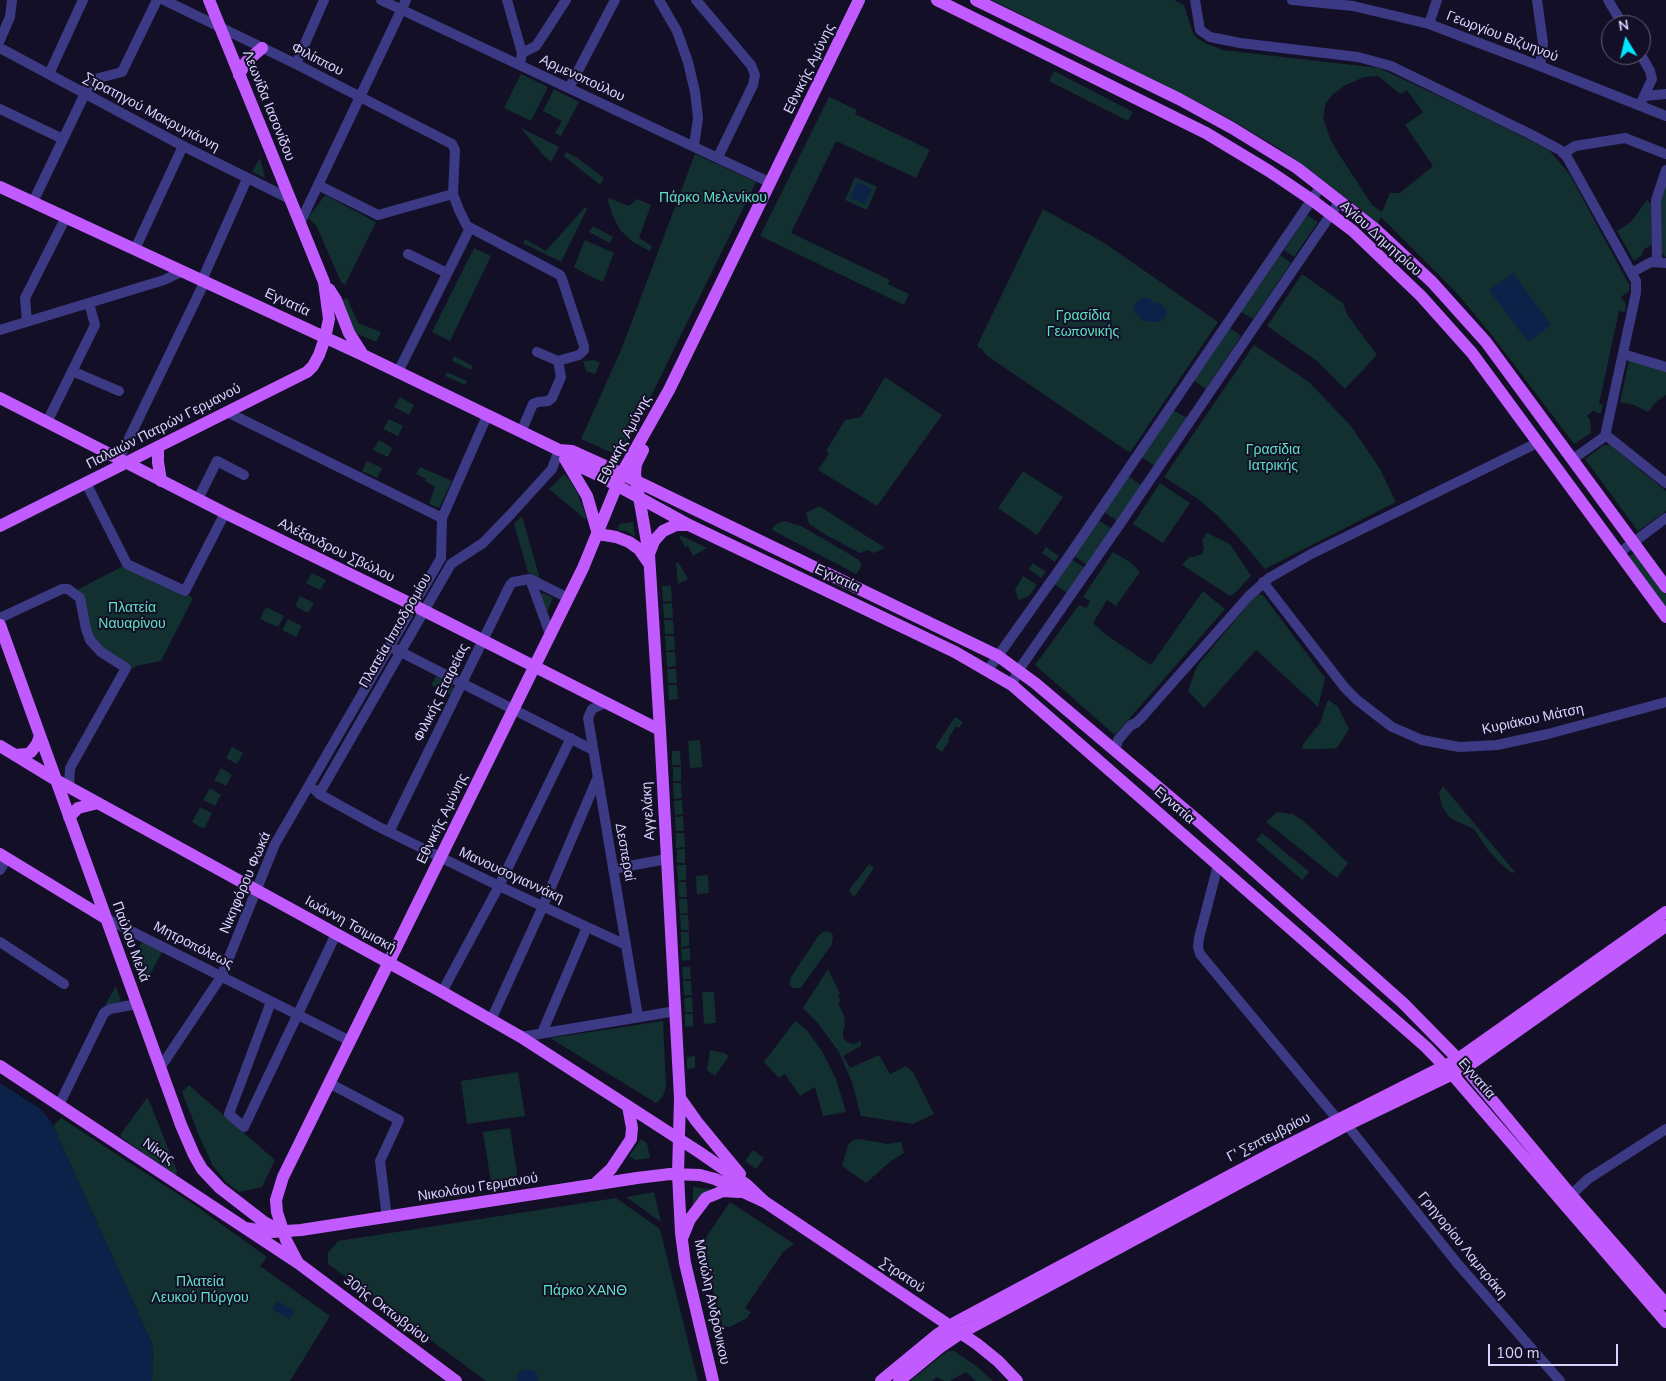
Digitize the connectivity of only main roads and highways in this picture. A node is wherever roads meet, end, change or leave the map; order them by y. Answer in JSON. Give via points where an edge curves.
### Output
{"nodes":[{"id":1,"x":208,"y":0,"type":"edge"},
{"id":2,"x":938,"y":0,"type":"edge"},
{"id":3,"x":976,"y":0,"type":"edge"},
{"id":4,"x":860,"y":1,"type":"edge"},
{"id":5,"x":262,"y":48,"type":"road end"},
{"id":6,"x":239,"y":75,"type":"junction"},
{"id":7,"x":0,"y":187,"type":"edge"},
{"id":8,"x":324,"y":282,"type":"junction"},
{"id":9,"x":325,"y":338,"type":"junction"},
{"id":10,"x":364,"y":355,"type":"junction"},
{"id":11,"x":669,"y":390,"type":"junction"},
{"id":12,"x":0,"y":398,"type":"edge"},
{"id":13,"x":158,"y":446,"type":"junction"},
{"id":14,"x":102,"y":450,"type":"junction"},
{"id":15,"x":562,"y":455,"type":"junction"},
{"id":16,"x":123,"y":461,"type":"junction"},
{"id":17,"x":622,"y":474,"type":"junction"},
{"id":18,"x":91,"y":480,"type":"junction"},
{"id":19,"x":161,"y":481,"type":"junction"},
{"id":20,"x":637,"y":482,"type":"junction"},
{"id":21,"x":616,"y":486,"type":"junction"},
{"id":22,"x":640,"y":499,"type":"junction"},
{"id":23,"x":689,"y":525,"type":"junction"},
{"id":24,"x":0,"y":526,"type":"edge"},
{"id":25,"x":598,"y":534,"type":"junction"},
{"id":26,"x":649,"y":559,"type":"junction"},
{"id":27,"x":1666,"y":587,"type":"edge"},
{"id":28,"x":1666,"y":617,"type":"edge"},
{"id":29,"x":0,"y":625,"type":"edge"},
{"id":30,"x":534,"y":667,"type":"junction"},
{"id":31,"x":660,"y":730,"type":"junction"},
{"id":32,"x":40,"y":736,"type":"junction"},
{"id":33,"x":0,"y":746,"type":"edge"},
{"id":34,"x":14,"y":755,"type":"junction"},
{"id":35,"x":56,"y":780,"type":"junction"},
{"id":36,"x":98,"y":803,"type":"junction"},
{"id":37,"x":69,"y":817,"type":"junction"},
{"id":38,"x":4,"y":856,"type":"edge"},
{"id":39,"x":1666,"y":912,"type":"edge"},
{"id":40,"x":106,"y":918,"type":"junction"},
{"id":41,"x":1666,"y":926,"type":"edge"},
{"id":42,"x":389,"y":964,"type":"junction"},
{"id":43,"x":1461,"y":1063,"type":"junction"},
{"id":44,"x":0,"y":1066,"type":"edge"},
{"id":45,"x":1449,"y":1070,"type":"junction"},
{"id":46,"x":680,"y":1098,"type":"junction"},
{"id":47,"x":628,"y":1106,"type":"junction"},
{"id":48,"x":679,"y":1140,"type":"junction"},
{"id":49,"x":678,"y":1174,"type":"junction"},
{"id":50,"x":595,"y":1184,"type":"junction"},
{"id":51,"x":765,"y":1202,"type":"junction"},
{"id":52,"x":245,"y":1228,"type":"junction"},
{"id":53,"x":283,"y":1232,"type":"junction"},
{"id":54,"x":682,"y":1242,"type":"junction"},
{"id":55,"x":298,"y":1263,"type":"junction"},
{"id":56,"x":1028,"y":1290,"type":"junction"},
{"id":57,"x":1666,"y":1304,"type":"edge"},
{"id":58,"x":1666,"y":1322,"type":"edge"},
{"id":59,"x":949,"y":1326,"type":"junction"},
{"id":60,"x":960,"y":1333,"type":"junction"},
{"id":61,"x":456,"y":1381,"type":"edge"},
{"id":62,"x":713,"y":1381,"type":"edge"},
{"id":63,"x":881,"y":1381,"type":"edge"},
{"id":64,"x":899,"y":1381,"type":"edge"},
{"id":65,"x":1017,"y":1381,"type":"edge"}],
"edges":[{"from":1,"to":6,"type":"main road","name":"Λεωνίδα Ιασονίδου"},
{"from":2,"to":28,"type":"main road","name":"Αγίου Δημητρίου","via":[[1199,129],[1312,200],[1376,252],[1437,313],[1498,387]]},
{"from":3,"to":27,"type":"main road","name":"Αγίου Δημητρίου","via":[[1225,124],[1281,157],[1340,200],[1396,248],[1486,342]]},
{"from":4,"to":11,"type":"main road","name":"Εθνικής Αμύνης"},
{"from":5,"to":6,"type":"main road","via":[[246,62]]},
{"from":6,"to":8,"type":"main road","name":"Λεωνίδα Ιασονίδου"},
{"from":7,"to":9,"type":"main road","name":"Εγνατία"},
{"from":8,"to":9,"type":"main road","via":[[329,316]]},
{"from":8,"to":10,"type":"main road"},
{"from":9,"to":10,"type":"main road","name":"Εγνατία"},
{"from":9,"to":13,"type":"main road","name":"Παλαιών Πατρών Γερμανού","via":[[310,370]]},
{"from":10,"to":15,"type":"main road","name":"Εγνατία"},
{"from":11,"to":17,"type":"main road","name":"Εθνικής Αμύνης"},
{"from":11,"to":20,"type":"main road","name":"Εθνικής Αμύνης","via":[[666,405],[636,464]]},
{"from":12,"to":14,"type":"main road","name":"Αλέξανδρου Σβώλου"},
{"from":13,"to":16,"type":"main road","name":"Παλαιών Πατρών Γερμανού"},
{"from":13,"to":19,"type":"main road"},
{"from":14,"to":16,"type":"main road","name":"Αλέξανδρου Σβώλου"},
{"from":14,"to":18,"type":"main road","via":[[103,462]]},
{"from":15,"to":17,"type":"main road","name":"Εγνατία","via":[[572,451]]},
{"from":15,"to":21,"type":"main road","name":"Εγνατία"},
{"from":15,"to":25,"type":"main road","via":[[584,489]]},
{"from":16,"to":18,"type":"main road","name":"Παλαιών Πατρών Γερμανού"},
{"from":16,"to":19,"type":"main road","name":"Αλέξανδρου Σβώλου"},
{"from":17,"to":20,"type":"main road","name":"Εγνατία"},
{"from":17,"to":21,"type":"main road","name":"Εθνικής Αμύνης"},
{"from":18,"to":24,"type":"main road","name":"Παλαιών Πατρών Γερμανού"},
{"from":19,"to":30,"type":"main road","name":"Αλέξανδρου Σβώλου"},
{"from":20,"to":22,"type":"main road","name":"Αγγελάκη"},
{"from":20,"to":43,"type":"main road","name":"Εγνατία","via":[[998,656],[1018,670],[1115,746],[1403,1003]]},
{"from":21,"to":22,"type":"main road","name":"Εγνατία"},
{"from":21,"to":25,"type":"main road","name":"Εθνικής Αμύνης"},
{"from":22,"to":23,"type":"main road","name":"Εγνατία"},
{"from":22,"to":26,"type":"main road","name":"Αγγελάκη"},
{"from":23,"to":26,"type":"main road","via":[[676,525],[663,531],[654,541]]},
{"from":23,"to":45,"type":"main road","name":"Εγνατία","via":[[955,652],[1012,685],[1410,1032]]},
{"from":25,"to":26,"type":"main road","via":[[632,544]]},
{"from":25,"to":30,"type":"main road","name":"Εθνικής Αμύνης"},
{"from":26,"to":31,"type":"main road","name":"Αγγελάκη"},
{"from":29,"to":32,"type":"main road","name":"Παύλου Μελά"},
{"from":30,"to":31,"type":"main road","name":"Αλέξανδρου Σβώλου"},
{"from":30,"to":42,"type":"main road","name":"Εθνικής Αμύνης"},
{"from":31,"to":46,"type":"main road","name":"Αγγελάκη"},
{"from":32,"to":34,"type":"main road","via":[[31,752]]},
{"from":32,"to":35,"type":"main road","name":"Παύλου Μελά"},
{"from":33,"to":34,"type":"main road","name":"Ιωάννη Τσιμισκή"},
{"from":34,"to":35,"type":"main road","name":"Ιωάννη Τσιμισκή"},
{"from":35,"to":36,"type":"main road","name":"Ιωάννη Τσιμισκή"},
{"from":35,"to":37,"type":"main road","name":"Παύλου Μελά"},
{"from":36,"to":37,"type":"main road","via":[[78,808]]},
{"from":36,"to":42,"type":"main road","name":"Ιωάννη Τσιμισκή"},
{"from":37,"to":40,"type":"main road","name":"Παύλου Μελά"},
{"from":38,"to":40,"type":"main road","name":"Μητροπόλεως"},
{"from":39,"to":43,"type":"main road","name":"Γ' Σεπτεμβρίου"},
{"from":40,"to":53,"type":"main road","name":"Παύλου Μελά","via":[[186,1138],[202,1169],[228,1194],[264,1222]]},
{"from":41,"to":43,"type":"main road","name":"Γ' Σεπτεμβρίου"},
{"from":42,"to":47,"type":"main road","name":"Ιωάννη Τσιμισκή","via":[[521,1037]]},
{"from":42,"to":53,"type":"main road","name":"Εθνικής Αμύνης","via":[[278,1191],[276,1209]]},
{"from":43,"to":45,"type":"main road","name":"Γ' Σεπτεμβρίου"},
{"from":43,"to":57,"type":"main road","name":"Εγνατία"},
{"from":44,"to":52,"type":"main road","name":"Νίκης"},
{"from":45,"to":56,"type":"main road","name":"Γ' Σεπτεμβρίου","via":[[1342,1122]]},
{"from":45,"to":58,"type":"main road","name":"Εγνατία"},
{"from":46,"to":48,"type":"main road","name":"Αγγελάκη"},
{"from":46,"to":51,"type":"main road","via":[[723,1155]]},
{"from":47,"to":48,"type":"main road","name":"Ιωάννη Τσιμισκή"},
{"from":47,"to":50,"type":"main road","via":[[631,1139],[611,1169]]},
{"from":48,"to":49,"type":"main road","name":"Μανώλη Ανδρόνικου"},
{"from":48,"to":51,"type":"main road","name":"Στρατού","via":[[747,1185]]},
{"from":49,"to":50,"type":"main road","name":"Νικολάου Γερμανού"},
{"from":49,"to":51,"type":"main road","name":"Στρατού","via":[[711,1177]]},
{"from":49,"to":54,"type":"main road","name":"Μανώλη Ανδρόνικου"},
{"from":50,"to":53,"type":"main road","name":"Νικολάου Γερμανού"},
{"from":51,"to":54,"type":"main road","via":[[731,1191],[710,1195],[690,1218]]},
{"from":51,"to":59,"type":"main road","name":"Στρατού"},
{"from":52,"to":53,"type":"main road","name":"Νικολάου Γερμανού"},
{"from":52,"to":55,"type":"main road","name":"Νίκης"},
{"from":53,"to":55,"type":"main road","name":"Εθνικής Αμύνης"},
{"from":54,"to":62,"type":"main road","name":"Μανώλη Ανδρόνικου"},
{"from":55,"to":61,"type":"main road","name":"30ής Οκτωβρίου"},
{"from":56,"to":59,"type":"main road","name":"Γ' Σεπτεμβρίου"},
{"from":56,"to":60,"type":"main road","name":"Γ' Σεπτεμβρίου"},
{"from":59,"to":60,"type":"main road","name":"Στρατού"},
{"from":59,"to":63,"type":"main road","name":"Γ' Σεπτεμβρίου"},
{"from":60,"to":64,"type":"main road","name":"Γ' Σεπτεμβρίου"},
{"from":60,"to":65,"type":"main road","name":"Στρατού","via":[[991,1355]]}]}
